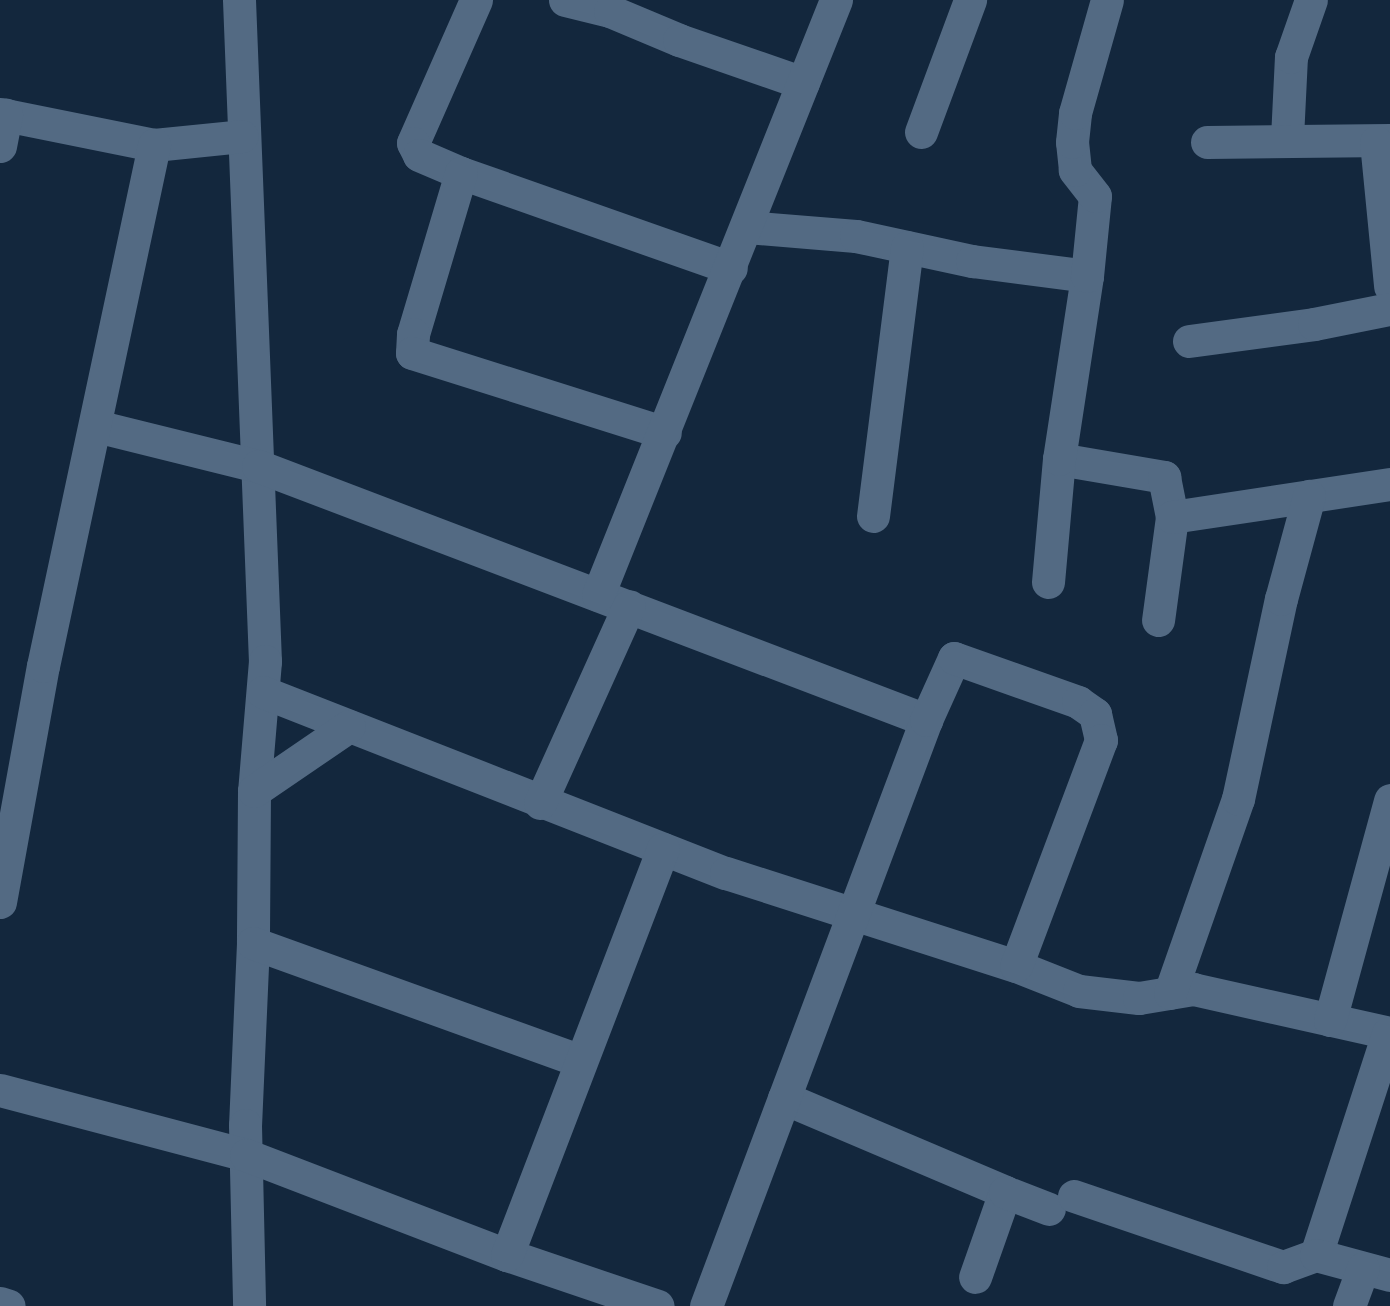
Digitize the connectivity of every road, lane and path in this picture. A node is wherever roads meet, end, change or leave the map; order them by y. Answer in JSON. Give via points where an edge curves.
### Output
{"nodes":[{"id":1,"x":239,"y":0,"type":"edge"},
{"id":2,"x":476,"y":0,"type":"edge"},
{"id":3,"x":565,"y":0,"type":"edge"},
{"id":4,"x":836,"y":0,"type":"edge"},
{"id":5,"x":970,"y":0,"type":"edge"},
{"id":6,"x":1107,"y":0,"type":"edge"},
{"id":7,"x":1311,"y":0,"type":"edge"},
{"id":8,"x":803,"y":83,"type":"junction"},
{"id":9,"x":2,"y":125,"type":"edge"},
{"id":10,"x":921,"y":132,"type":"dead end"},
{"id":11,"x":242,"y":136,"type":"junction"},
{"id":12,"x":1287,"y":138,"type":"junction"},
{"id":13,"x":1383,"y":141,"type":"edge"},
{"id":14,"x":1207,"y":142,"type":"dead end"},
{"id":15,"x":154,"y":145,"type":"junction"},
{"id":16,"x":461,"y":173,"type":"junction"},
{"id":17,"x":747,"y":227,"type":"junction"},
{"id":18,"x":907,"y":247,"type":"junction"},
{"id":19,"x":731,"y":268,"type":"junction"},
{"id":20,"x":1087,"y":276,"type":"junction"},
{"id":21,"x":1390,"y":285,"type":"edge"},
{"id":22,"x":1390,"y":309,"type":"edge"},
{"id":23,"x":1189,"y":341,"type":"dead end"},
{"id":24,"x":96,"y":426,"type":"junction"},
{"id":25,"x":665,"y":433,"type":"junction"},
{"id":26,"x":1059,"y":459,"type":"junction"},
{"id":27,"x":258,"y":466,"type":"junction"},
{"id":28,"x":1390,"y":484,"type":"edge"},
{"id":29,"x":1309,"y":496,"type":"junction"},
{"id":30,"x":873,"y":516,"type":"dead end"},
{"id":31,"x":1172,"y":517,"type":"junction"},
{"id":32,"x":1048,"y":582,"type":"dead end"},
{"id":33,"x":598,"y":595,"type":"junction"},
{"id":34,"x":629,"y":606,"type":"junction"},
{"id":35,"x":1158,"y":620,"type":"dead end"},
{"id":36,"x":262,"y":692,"type":"junction"},
{"id":37,"x":926,"y":720,"type":"junction"},
{"id":38,"x":349,"y":726,"type":"junction"},
{"id":39,"x":254,"y":791,"type":"junction"},
{"id":40,"x":1390,"y":800,"type":"edge"},
{"id":41,"x":540,"y":803,"type":"junction"},
{"id":42,"x":663,"y":849,"type":"junction"},
{"id":43,"x":0,"y":902,"type":"edge"},
{"id":44,"x":853,"y":915,"type":"junction"},
{"id":45,"x":253,"y":943,"type":"junction"},
{"id":46,"x":1016,"y":966,"type":"junction"},
{"id":47,"x":1170,"y":993,"type":"junction"},
{"id":48,"x":1330,"y":1020,"type":"junction"},
{"id":49,"x":1389,"y":1033,"type":"edge"},
{"id":50,"x":580,"y":1061,"type":"junction"},
{"id":51,"x":0,"y":1090,"type":"edge"},
{"id":52,"x":784,"y":1098,"type":"junction"},
{"id":53,"x":246,"y":1155,"type":"junction"},
{"id":54,"x":1005,"y":1192,"type":"junction"},
{"id":55,"x":507,"y":1255,"type":"junction"},
{"id":56,"x":1316,"y":1256,"type":"junction"},
{"id":57,"x":1376,"y":1271,"type":"edge"},
{"id":58,"x":975,"y":1277,"type":"dead end"},
{"id":59,"x":0,"y":1303,"type":"edge"},
{"id":60,"x":9,"y":1306,"type":"edge"},
{"id":61,"x":249,"y":1306,"type":"edge"},
{"id":62,"x":658,"y":1306,"type":"edge"},
{"id":63,"x":706,"y":1306,"type":"edge"},
{"id":64,"x":1349,"y":1306,"type":"edge"}],
"edges":[{"from":1,"to":11,"type":"street"},
{"from":2,"to":16,"type":"street","via":[[413,143],[419,155]]},
{"from":3,"to":8,"type":"street","via":[[610,11],[679,40]]},
{"from":4,"to":8,"type":"street"},
{"from":5,"to":10,"type":"street"},
{"from":6,"to":20,"type":"street","via":[[1075,113],[1072,142],[1075,170],[1095,196]]},
{"from":7,"to":12,"type":"street","via":[[1291,57]]},
{"from":8,"to":17,"type":"street"},
{"from":9,"to":15,"type":"street"},
{"from":11,"to":15,"type":"street"},
{"from":11,"to":27,"type":"street"},
{"from":12,"to":13,"type":"street"},
{"from":12,"to":14,"type":"street"},
{"from":13,"to":21,"type":"street"},
{"from":15,"to":24,"type":"street"},
{"from":16,"to":19,"type":"street"},
{"from":16,"to":25,"type":"street","via":[[413,334],[412,353]]},
{"from":17,"to":18,"type":"street","via":[[856,236]]},
{"from":17,"to":19,"type":"street"},
{"from":18,"to":20,"type":"street","via":[[972,261]]},
{"from":18,"to":30,"type":"street"},
{"from":19,"to":25,"type":"street"},
{"from":20,"to":26,"type":"street"},
{"from":22,"to":23,"type":"street"},
{"from":24,"to":27,"type":"street"},
{"from":24,"to":43,"type":"street","via":[[43,666]]},
{"from":25,"to":33,"type":"street"},
{"from":26,"to":31,"type":"street","via":[[1164,477]]},
{"from":26,"to":32,"type":"street"},
{"from":27,"to":33,"type":"street"},
{"from":27,"to":36,"type":"street","via":[[265,661]]},
{"from":28,"to":29,"type":"street"},
{"from":29,"to":31,"type":"street"},
{"from":29,"to":47,"type":"street","via":[[1281,599],[1238,799]]},
{"from":31,"to":35,"type":"street"},
{"from":33,"to":34,"type":"street"},
{"from":34,"to":37,"type":"street","via":[[827,686]]},
{"from":34,"to":41,"type":"street"},
{"from":36,"to":38,"type":"street"},
{"from":36,"to":39,"type":"street"},
{"from":37,"to":44,"type":"street"},
{"from":37,"to":46,"type":"street","via":[[954,658],[1078,702],[1095,714],[1101,740],[1096,758]]},
{"from":38,"to":39,"type":"street"},
{"from":38,"to":41,"type":"street"},
{"from":39,"to":45,"type":"street"},
{"from":40,"to":48,"type":"street"},
{"from":41,"to":42,"type":"street"},
{"from":42,"to":44,"type":"street"},
{"from":42,"to":50,"type":"street"},
{"from":44,"to":46,"type":"street"},
{"from":44,"to":52,"type":"street"},
{"from":45,"to":50,"type":"street"},
{"from":45,"to":53,"type":"street"},
{"from":46,"to":47,"type":"street","via":[[1079,991],[1139,998]]},
{"from":47,"to":48,"type":"street","via":[[1193,989]]},
{"from":48,"to":49,"type":"street"},
{"from":49,"to":56,"type":"street"},
{"from":50,"to":55,"type":"street"},
{"from":51,"to":53,"type":"street"},
{"from":52,"to":54,"type":"street"},
{"from":52,"to":63,"type":"street"},
{"from":53,"to":55,"type":"street"},
{"from":53,"to":61,"type":"street"},
{"from":54,"to":56,"type":"street","via":[[1061,1202],[1283,1267]]},
{"from":54,"to":58,"type":"street"},
{"from":55,"to":62,"type":"street"},
{"from":56,"to":57,"type":"street"},
{"from":57,"to":64,"type":"street"},
{"from":59,"to":60,"type":"street"}]}
